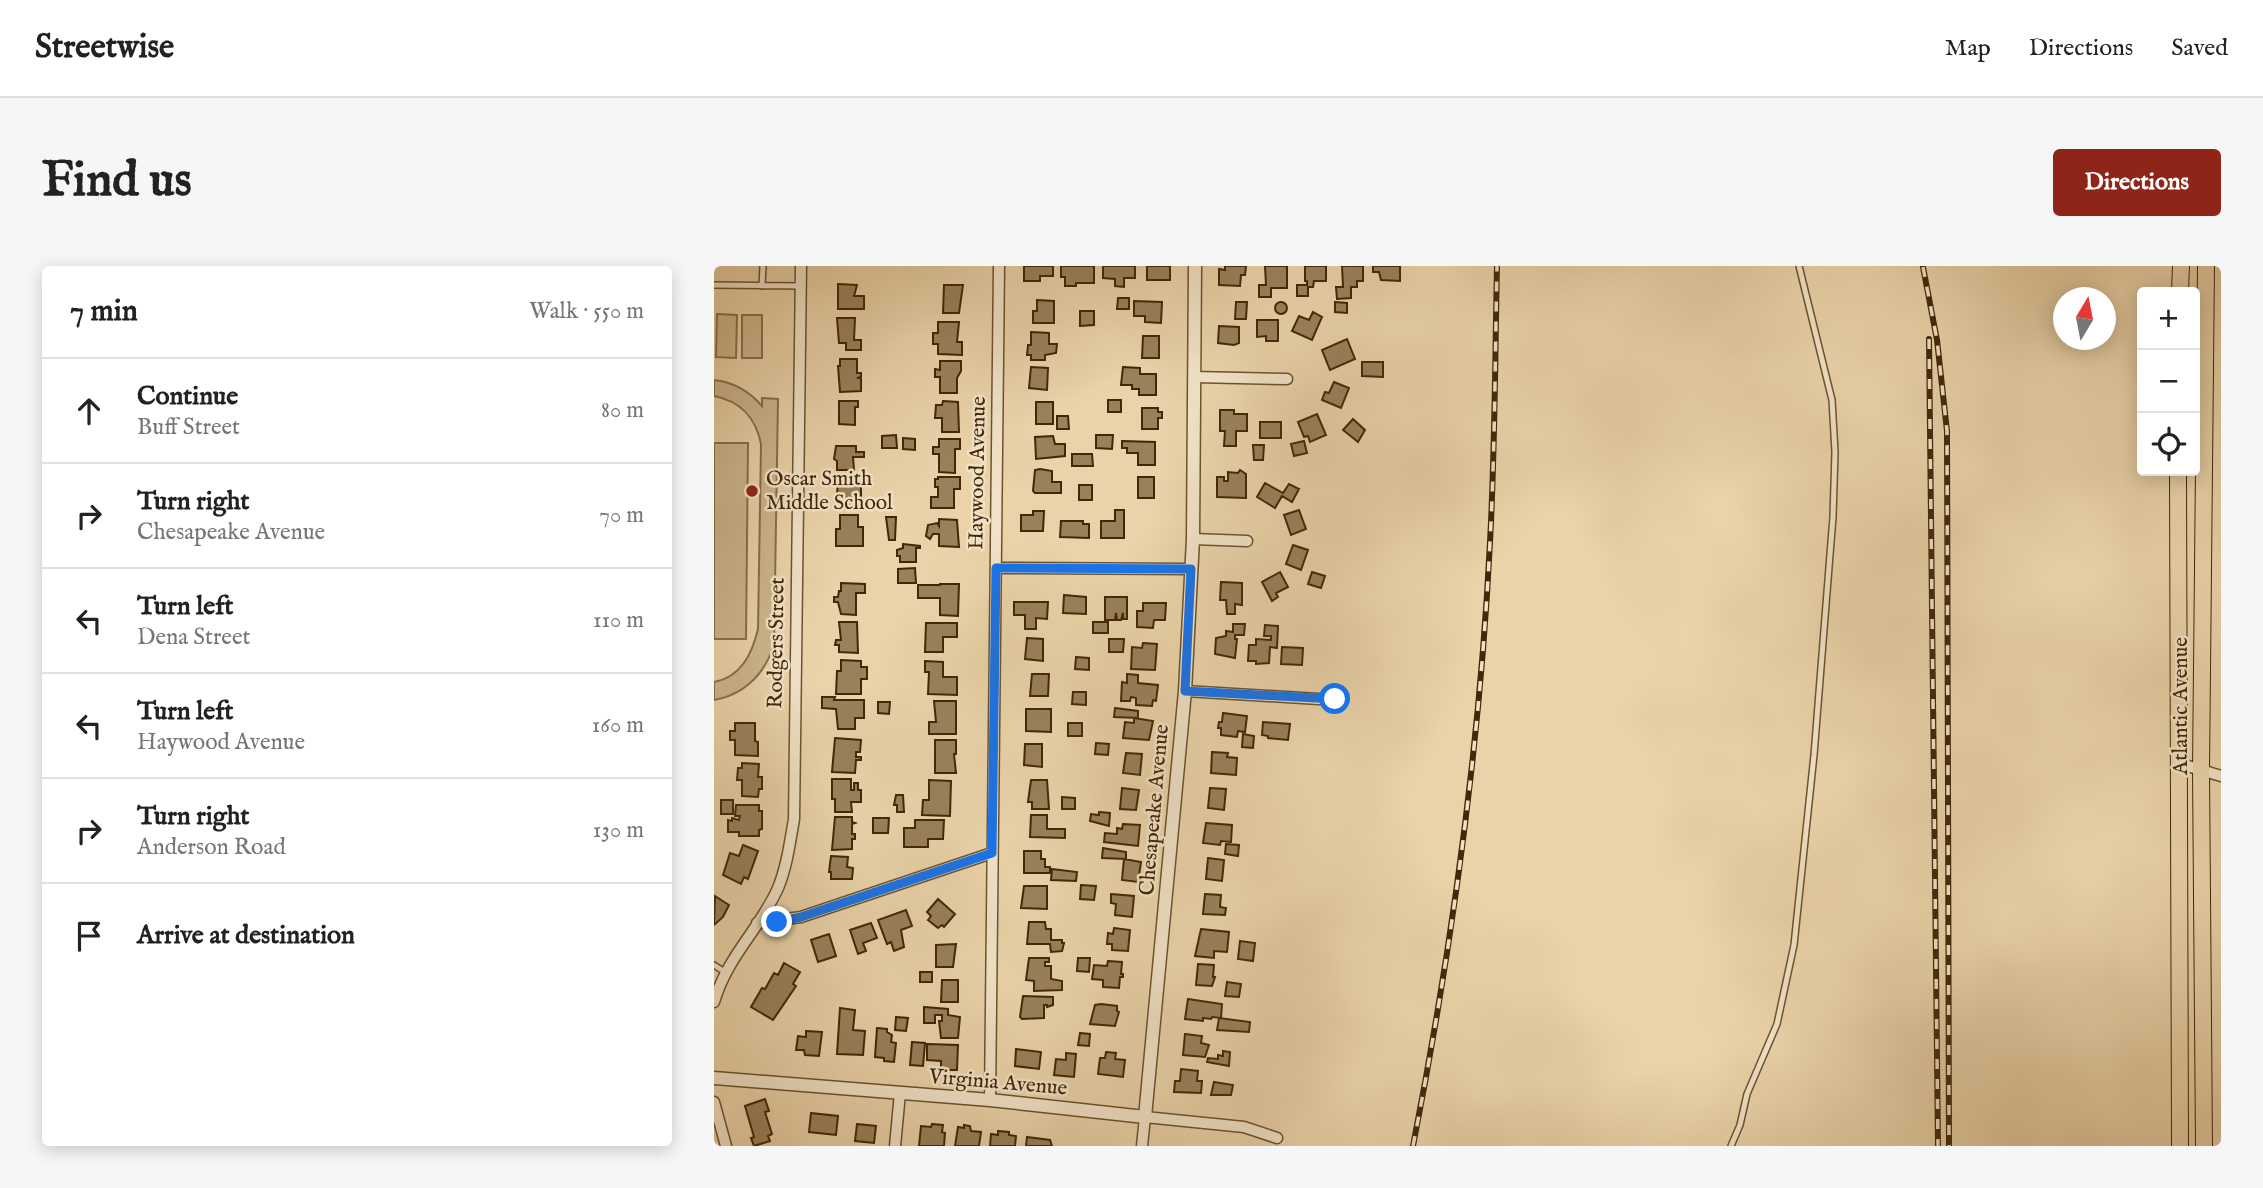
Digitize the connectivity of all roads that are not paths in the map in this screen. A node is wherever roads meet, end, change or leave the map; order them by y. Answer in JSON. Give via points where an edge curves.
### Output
{"nodes":[{"id":1,"x":763,"y":266,"type":"edge"},
{"id":2,"x":801,"y":266,"type":"edge"},
{"id":3,"x":999,"y":266,"type":"edge"},
{"id":4,"x":1195,"y":266,"type":"edge"},
{"id":5,"x":1800,"y":266,"type":"edge"},
{"id":6,"x":2181,"y":266,"type":"edge"},
{"id":7,"x":2206,"y":266,"type":"edge"},
{"id":8,"x":714,"y":285,"type":"edge"},
{"id":9,"x":762,"y":286,"type":"junction"},
{"id":10,"x":800,"y":286,"type":"junction"},
{"id":11,"x":2180,"y":287,"type":"edge"},
{"id":12,"x":1194,"y":377,"type":"junction"},
{"id":13,"x":1287,"y":379,"type":"dead end"},
{"id":14,"x":2178,"y":476,"type":"edge"},
{"id":15,"x":1193,"y":539,"type":"junction"},
{"id":16,"x":1247,"y":541,"type":"dead end"},
{"id":17,"x":996,"y":568,"type":"junction"},
{"id":18,"x":1191,"y":569,"type":"junction"},
{"id":19,"x":1185,"y":691,"type":"junction"},
{"id":20,"x":1335,"y":699,"type":"dead end"},
{"id":21,"x":2178,"y":763,"type":"junction"},
{"id":22,"x":2201,"y":770,"type":"junction"},
{"id":23,"x":2221,"y":776,"type":"edge"},
{"id":24,"x":992,"y":853,"type":"junction"},
{"id":25,"x":757,"y":923,"type":"junction"},
{"id":26,"x":714,"y":965,"type":"edge"},
{"id":27,"x":725,"y":972,"type":"junction"},
{"id":28,"x":714,"y":1002,"type":"edge"},
{"id":29,"x":714,"y":1078,"type":"edge"},
{"id":30,"x":900,"y":1093,"type":"junction"},
{"id":31,"x":990,"y":1100,"type":"junction"},
{"id":32,"x":714,"y":1102,"type":"edge"},
{"id":33,"x":1145,"y":1117,"type":"junction"},
{"id":34,"x":1277,"y":1138,"type":"dead end"},
{"id":35,"x":726,"y":1146,"type":"edge"},
{"id":36,"x":895,"y":1146,"type":"edge"},
{"id":37,"x":1142,"y":1146,"type":"edge"},
{"id":38,"x":1731,"y":1146,"type":"edge"},
{"id":39,"x":2180,"y":1146,"type":"edge"},
{"id":40,"x":2204,"y":1146,"type":"edge"}],
"edges":[{"from":1,"to":9,"type":"lane"},
{"from":2,"to":10,"type":"street","name":"Rodgers Street"},
{"from":3,"to":17,"type":"street","name":"Haywood Avenue"},
{"from":4,"to":12,"type":"street","name":"Chesapeake Avenue"},
{"from":5,"to":38,"type":"lane","via":[[1832,400],[1833,517],[1794,945],[1777,1024]]},
{"from":6,"to":11,"type":"main road"},
{"from":7,"to":22,"type":"main road","name":"Atlantic Avenue"},
{"from":8,"to":9,"type":"lane"},
{"from":9,"to":10,"type":"lane"},
{"from":10,"to":25,"type":"street","name":"Rodgers Street","via":[[794,819],[778,888]]},
{"from":12,"to":13,"type":"street"},
{"from":12,"to":15,"type":"street","name":"Chesapeake Avenue"},
{"from":14,"to":21,"type":"main road","name":"Atlantic Avenue"},
{"from":15,"to":16,"type":"street"},
{"from":15,"to":18,"type":"street","name":"Chesapeake Avenue"},
{"from":17,"to":18,"type":"street"},
{"from":17,"to":24,"type":"street","name":"Haywood Avenue"},
{"from":18,"to":19,"type":"street","name":"Chesapeake Avenue"},
{"from":19,"to":20,"type":"street"},
{"from":19,"to":33,"type":"street","name":"Chesapeake Avenue"},
{"from":21,"to":22,"type":"street"},
{"from":21,"to":39,"type":"main road","name":"Atlantic Avenue"},
{"from":22,"to":23,"type":"street"},
{"from":22,"to":40,"type":"main road","name":"Atlantic Avenue"},
{"from":24,"to":25,"type":"street","via":[[788,921]]},
{"from":24,"to":31,"type":"street","name":"Haywood Avenue"},
{"from":25,"to":27,"type":"street","name":"Rodgers Street"},
{"from":26,"to":27,"type":"lane"},
{"from":27,"to":28,"type":"street","name":"Rodgers Street"},
{"from":29,"to":30,"type":"street","name":"Virginia Avenue"},
{"from":30,"to":31,"type":"street","name":"Virginia Avenue"},
{"from":30,"to":36,"type":"street"},
{"from":31,"to":33,"type":"street","name":"Virginia Avenue"},
{"from":32,"to":35,"type":"street"},
{"from":33,"to":34,"type":"street","name":"Virginia Avenue","via":[[1244,1127]]},
{"from":33,"to":37,"type":"street","name":"Chesapeake Avenue"}]}
